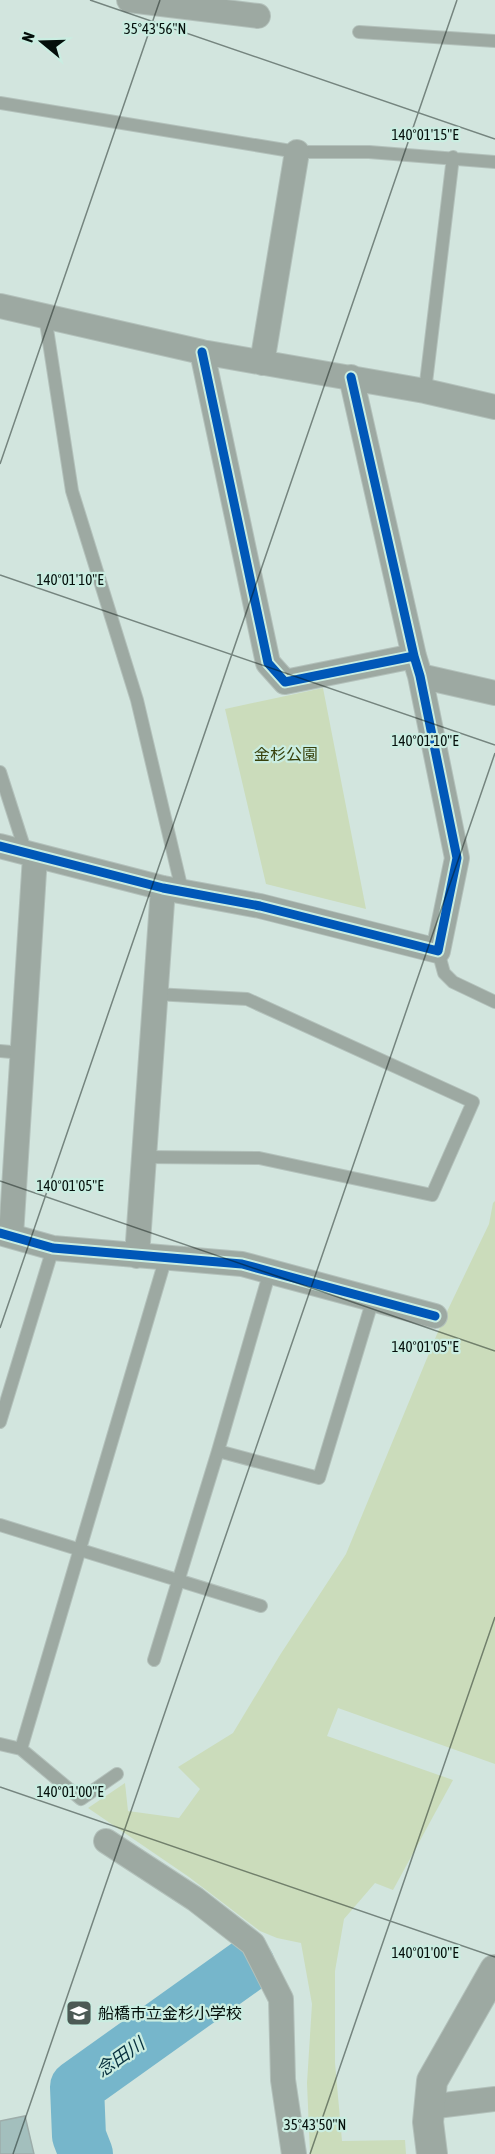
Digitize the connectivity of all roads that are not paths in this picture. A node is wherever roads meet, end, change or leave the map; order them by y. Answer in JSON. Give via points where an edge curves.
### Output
{"nodes":[{"id":1,"x":129,"y":0,"type":"edge"},
{"id":2,"x":258,"y":16,"type":"dead end"},
{"id":3,"x":359,"y":32,"type":"dead end"},
{"id":4,"x":495,"y":41,"type":"edge"},
{"id":5,"x":0,"y":104,"type":"edge"},
{"id":6,"x":297,"y":152,"type":"junction"},
{"id":7,"x":453,"y":157,"type":"junction"},
{"id":8,"x":495,"y":162,"type":"edge"},
{"id":9,"x":0,"y":306,"type":"edge"},
{"id":10,"x":45,"y":316,"type":"junction"},
{"id":11,"x":202,"y":351,"type":"junction"},
{"id":12,"x":262,"y":363,"type":"junction"},
{"id":13,"x":351,"y":378,"type":"junction"},
{"id":14,"x":426,"y":391,"type":"junction"},
{"id":15,"x":495,"y":407,"type":"edge"},
{"id":16,"x":417,"y":666,"type":"junction"},
{"id":17,"x":495,"y":693,"type":"edge"},
{"id":18,"x":0,"y":772,"type":"edge"},
{"id":19,"x":0,"y":846,"type":"edge"},
{"id":20,"x":31,"y":855,"type":"junction"},
{"id":21,"x":173,"y":889,"type":"junction"},
{"id":22,"x":438,"y":951,"type":"junction"},
{"id":23,"x":155,"y":994,"type":"junction"},
{"id":24,"x":495,"y":1002,"type":"edge"},
{"id":25,"x":12,"y":1052,"type":"edge"},
{"id":26,"x":144,"y":1157,"type":"junction"},
{"id":27,"x":6,"y":1234,"type":"edge"},
{"id":28,"x":54,"y":1248,"type":"junction"},
{"id":29,"x":137,"y":1256,"type":"junction"},
{"id":30,"x":166,"y":1257,"type":"junction"},
{"id":31,"x":270,"y":1271,"type":"junction"},
{"id":32,"x":373,"y":1299,"type":"junction"},
{"id":33,"x":435,"y":1316,"type":"dead end"},
{"id":34,"x":0,"y":1422,"type":"edge"},
{"id":35,"x":218,"y":1451,"type":"junction"},
{"id":36,"x":0,"y":1525,"type":"edge"},
{"id":37,"x":79,"y":1550,"type":"junction"},
{"id":38,"x":178,"y":1580,"type":"junction"},
{"id":39,"x":261,"y":1605,"type":"dead end"},
{"id":40,"x":154,"y":1660,"type":"dead end"},
{"id":41,"x":0,"y":1744,"type":"edge"},
{"id":42,"x":21,"y":1749,"type":"junction"},
{"id":43,"x":117,"y":1774,"type":"dead end"},
{"id":44,"x":106,"y":1841,"type":"dead end"},
{"id":45,"x":495,"y":1970,"type":"edge"},
{"id":46,"x":495,"y":2099,"type":"edge"},
{"id":47,"x":428,"y":2107,"type":"junction"},
{"id":48,"x":294,"y":2154,"type":"edge"},
{"id":49,"x":432,"y":2154,"type":"edge"}],
"edges":[{"from":1,"to":2,"type":"street"},
{"from":3,"to":4,"type":"lane"},
{"from":5,"to":6,"type":"lane"},
{"from":6,"to":7,"type":"lane"},
{"from":6,"to":12,"type":"street"},
{"from":7,"to":8,"type":"lane"},
{"from":7,"to":14,"type":"lane"},
{"from":9,"to":10,"type":"street"},
{"from":10,"to":11,"type":"street"},
{"from":10,"to":21,"type":"lane","via":[[72,491],[137,700]]},
{"from":11,"to":12,"type":"street"},
{"from":11,"to":16,"type":"street","via":[[268,663],[285,682]]},
{"from":12,"to":13,"type":"street"},
{"from":13,"to":14,"type":"street"},
{"from":13,"to":16,"type":"street"},
{"from":14,"to":15,"type":"street"},
{"from":16,"to":17,"type":"street"},
{"from":16,"to":22,"type":"street","via":[[457,858]]},
{"from":18,"to":20,"type":"lane"},
{"from":19,"to":20,"type":"street"},
{"from":20,"to":21,"type":"street"},
{"from":20,"to":25,"type":"street"},
{"from":21,"to":22,"type":"street","via":[[260,906]]},
{"from":21,"to":23,"type":"street"},
{"from":22,"to":24,"type":"lane","via":[[444,973],[453,982]]},
{"from":23,"to":26,"type":"street"},
{"from":23,"to":26,"type":"lane","via":[[247,999],[473,1102],[432,1196],[259,1158]]},
{"from":25,"to":27,"type":"street"},
{"from":26,"to":29,"type":"street"},
{"from":27,"to":28,"type":"street"},
{"from":28,"to":29,"type":"street"},
{"from":28,"to":34,"type":"lane"},
{"from":29,"to":30,"type":"street"},
{"from":30,"to":31,"type":"street","via":[[242,1264]]},
{"from":30,"to":37,"type":"lane"},
{"from":31,"to":32,"type":"street"},
{"from":31,"to":35,"type":"lane"},
{"from":32,"to":33,"type":"street"},
{"from":32,"to":35,"type":"lane","via":[[319,1478]]},
{"from":35,"to":38,"type":"lane"},
{"from":36,"to":37,"type":"lane"},
{"from":37,"to":38,"type":"lane"},
{"from":37,"to":42,"type":"lane"},
{"from":38,"to":39,"type":"lane"},
{"from":38,"to":40,"type":"lane"},
{"from":41,"to":42,"type":"lane"},
{"from":42,"to":43,"type":"lane","via":[[81,1799]]},
{"from":44,"to":48,"type":"street","via":[[195,1899],[253,1944],[281,1999],[284,2080]]},
{"from":45,"to":47,"type":"street","via":[[432,2081]]},
{"from":46,"to":47,"type":"street"},
{"from":47,"to":49,"type":"street"}]}
